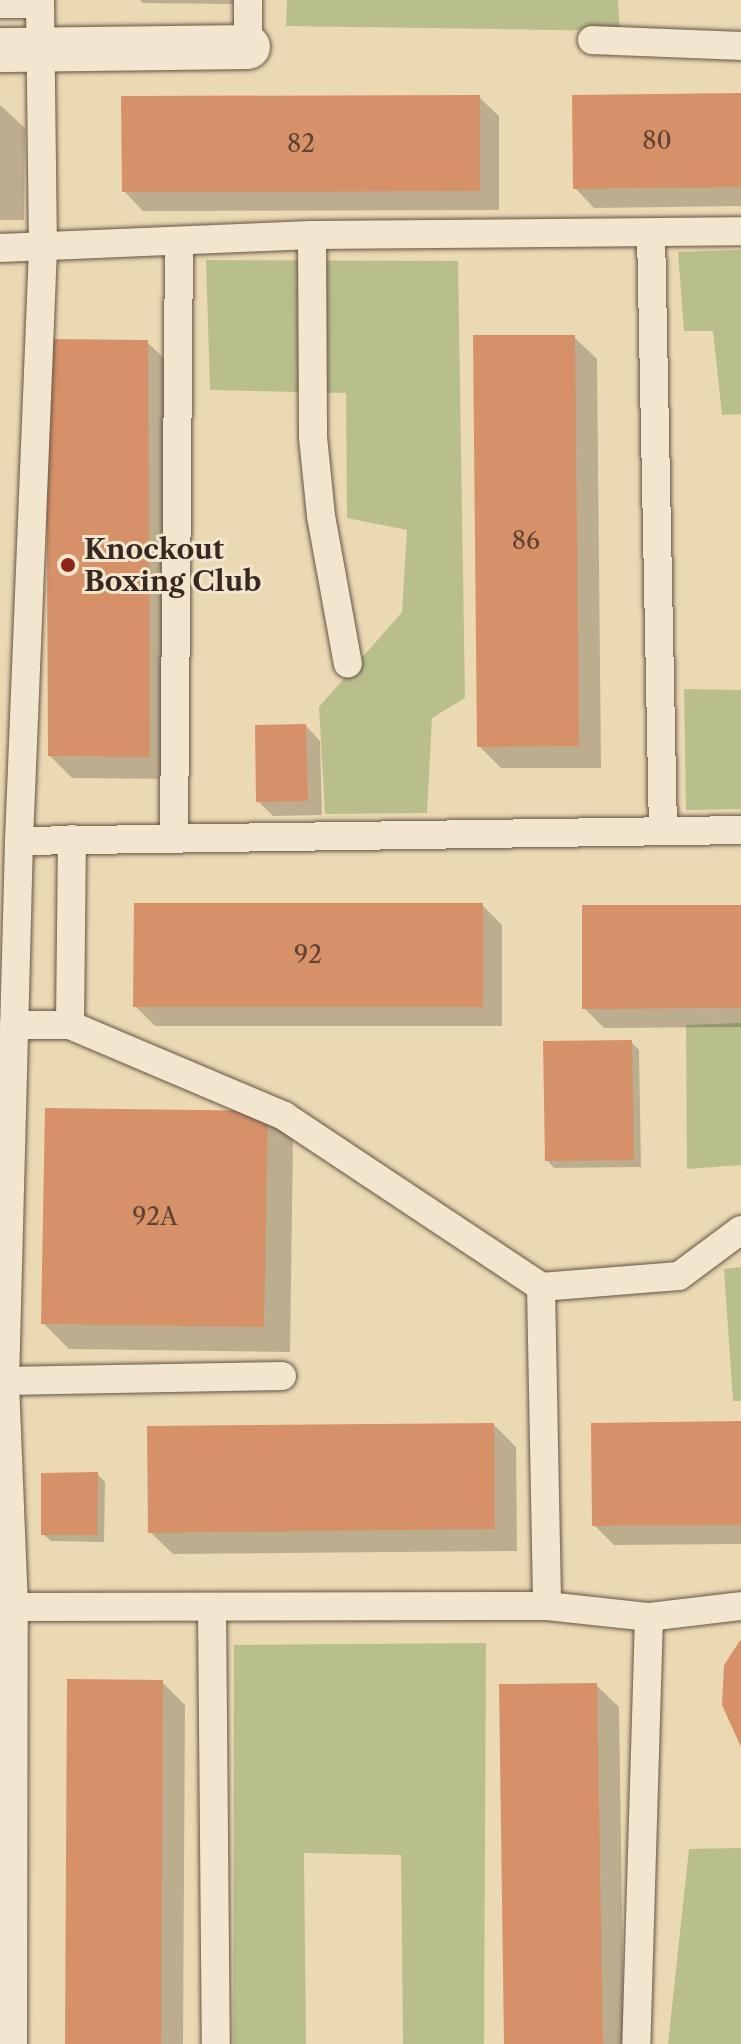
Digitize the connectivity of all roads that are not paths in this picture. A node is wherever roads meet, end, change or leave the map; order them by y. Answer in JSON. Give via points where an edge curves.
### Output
{"nodes":[{"id":1,"x":248,"y":0,"type":"edge"},
{"id":2,"x":40,"y":2,"type":"edge"},
{"id":3,"x":0,"y":4,"type":"edge"},
{"id":4,"x":592,"y":40,"type":"dead end"},
{"id":5,"x":741,"y":46,"type":"edge"},
{"id":6,"x":248,"y":47,"type":"joint"},
{"id":7,"x":20,"y":50,"type":"edge"},
{"id":8,"x":741,"y":231,"type":"edge"},
{"id":9,"x":651,"y":233,"type":"junction"},
{"id":10,"x":312,"y":235,"type":"junction"},
{"id":11,"x":179,"y":243,"type":"junction"},
{"id":12,"x":0,"y":248,"type":"edge"},
{"id":13,"x":43,"y":248,"type":"junction"},
{"id":14,"x":348,"y":664,"type":"dead end"},
{"id":15,"x":741,"y":830,"type":"edge"},
{"id":16,"x":663,"y":831,"type":"junction"},
{"id":17,"x":174,"y":838,"type":"junction"},
{"id":18,"x":72,"y":839,"type":"junction"},
{"id":19,"x":19,"y":841,"type":"junction"},
{"id":20,"x":14,"y":1025,"type":"junction"},
{"id":21,"x":70,"y":1025,"type":"junction"},
{"id":22,"x":741,"y":1230,"type":"edge"},
{"id":23,"x":541,"y":1287,"type":"junction"},
{"id":24,"x":282,"y":1376,"type":"dead end"},
{"id":25,"x":2,"y":1382,"type":"edge"},
{"id":26,"x":547,"y":1606,"type":"junction"},
{"id":27,"x":741,"y":1606,"type":"edge"},
{"id":28,"x":14,"y":1607,"type":"junction"},
{"id":29,"x":212,"y":1607,"type":"junction"},
{"id":30,"x":649,"y":1617,"type":"junction"},
{"id":31,"x":7,"y":1985,"type":"edge"},
{"id":32,"x":13,"y":2044,"type":"edge"},
{"id":33,"x":216,"y":2044,"type":"edge"},
{"id":34,"x":636,"y":2044,"type":"edge"}],
"edges":[{"from":1,"to":6,"type":"lane"},
{"from":2,"to":3,"type":"lane"},
{"from":2,"to":7,"type":"lane"},
{"from":4,"to":5,"type":"lane"},
{"from":6,"to":7,"type":"street"},
{"from":7,"to":13,"type":"lane"},
{"from":8,"to":9,"type":"lane"},
{"from":9,"to":10,"type":"lane"},
{"from":9,"to":16,"type":"lane"},
{"from":10,"to":11,"type":"lane"},
{"from":10,"to":14,"type":"lane","via":[[313,437],[321,516]]},
{"from":11,"to":13,"type":"lane"},
{"from":11,"to":17,"type":"lane"},
{"from":12,"to":13,"type":"lane"},
{"from":13,"to":19,"type":"lane"},
{"from":15,"to":16,"type":"lane"},
{"from":16,"to":17,"type":"lane"},
{"from":17,"to":18,"type":"lane"},
{"from":18,"to":19,"type":"lane"},
{"from":18,"to":21,"type":"lane"},
{"from":19,"to":20,"type":"lane"},
{"from":20,"to":21,"type":"lane"},
{"from":20,"to":25,"type":"lane"},
{"from":21,"to":23,"type":"lane","via":[[284,1116]]},
{"from":22,"to":23,"type":"lane","via":[[679,1276]]},
{"from":23,"to":26,"type":"lane"},
{"from":24,"to":25,"type":"lane"},
{"from":25,"to":28,"type":"lane"},
{"from":26,"to":29,"type":"lane"},
{"from":26,"to":30,"type":"lane"},
{"from":27,"to":30,"type":"lane"},
{"from":28,"to":29,"type":"lane"},
{"from":28,"to":31,"type":"lane"},
{"from":29,"to":33,"type":"lane"},
{"from":30,"to":34,"type":"lane"},
{"from":31,"to":32,"type":"lane"}]}
